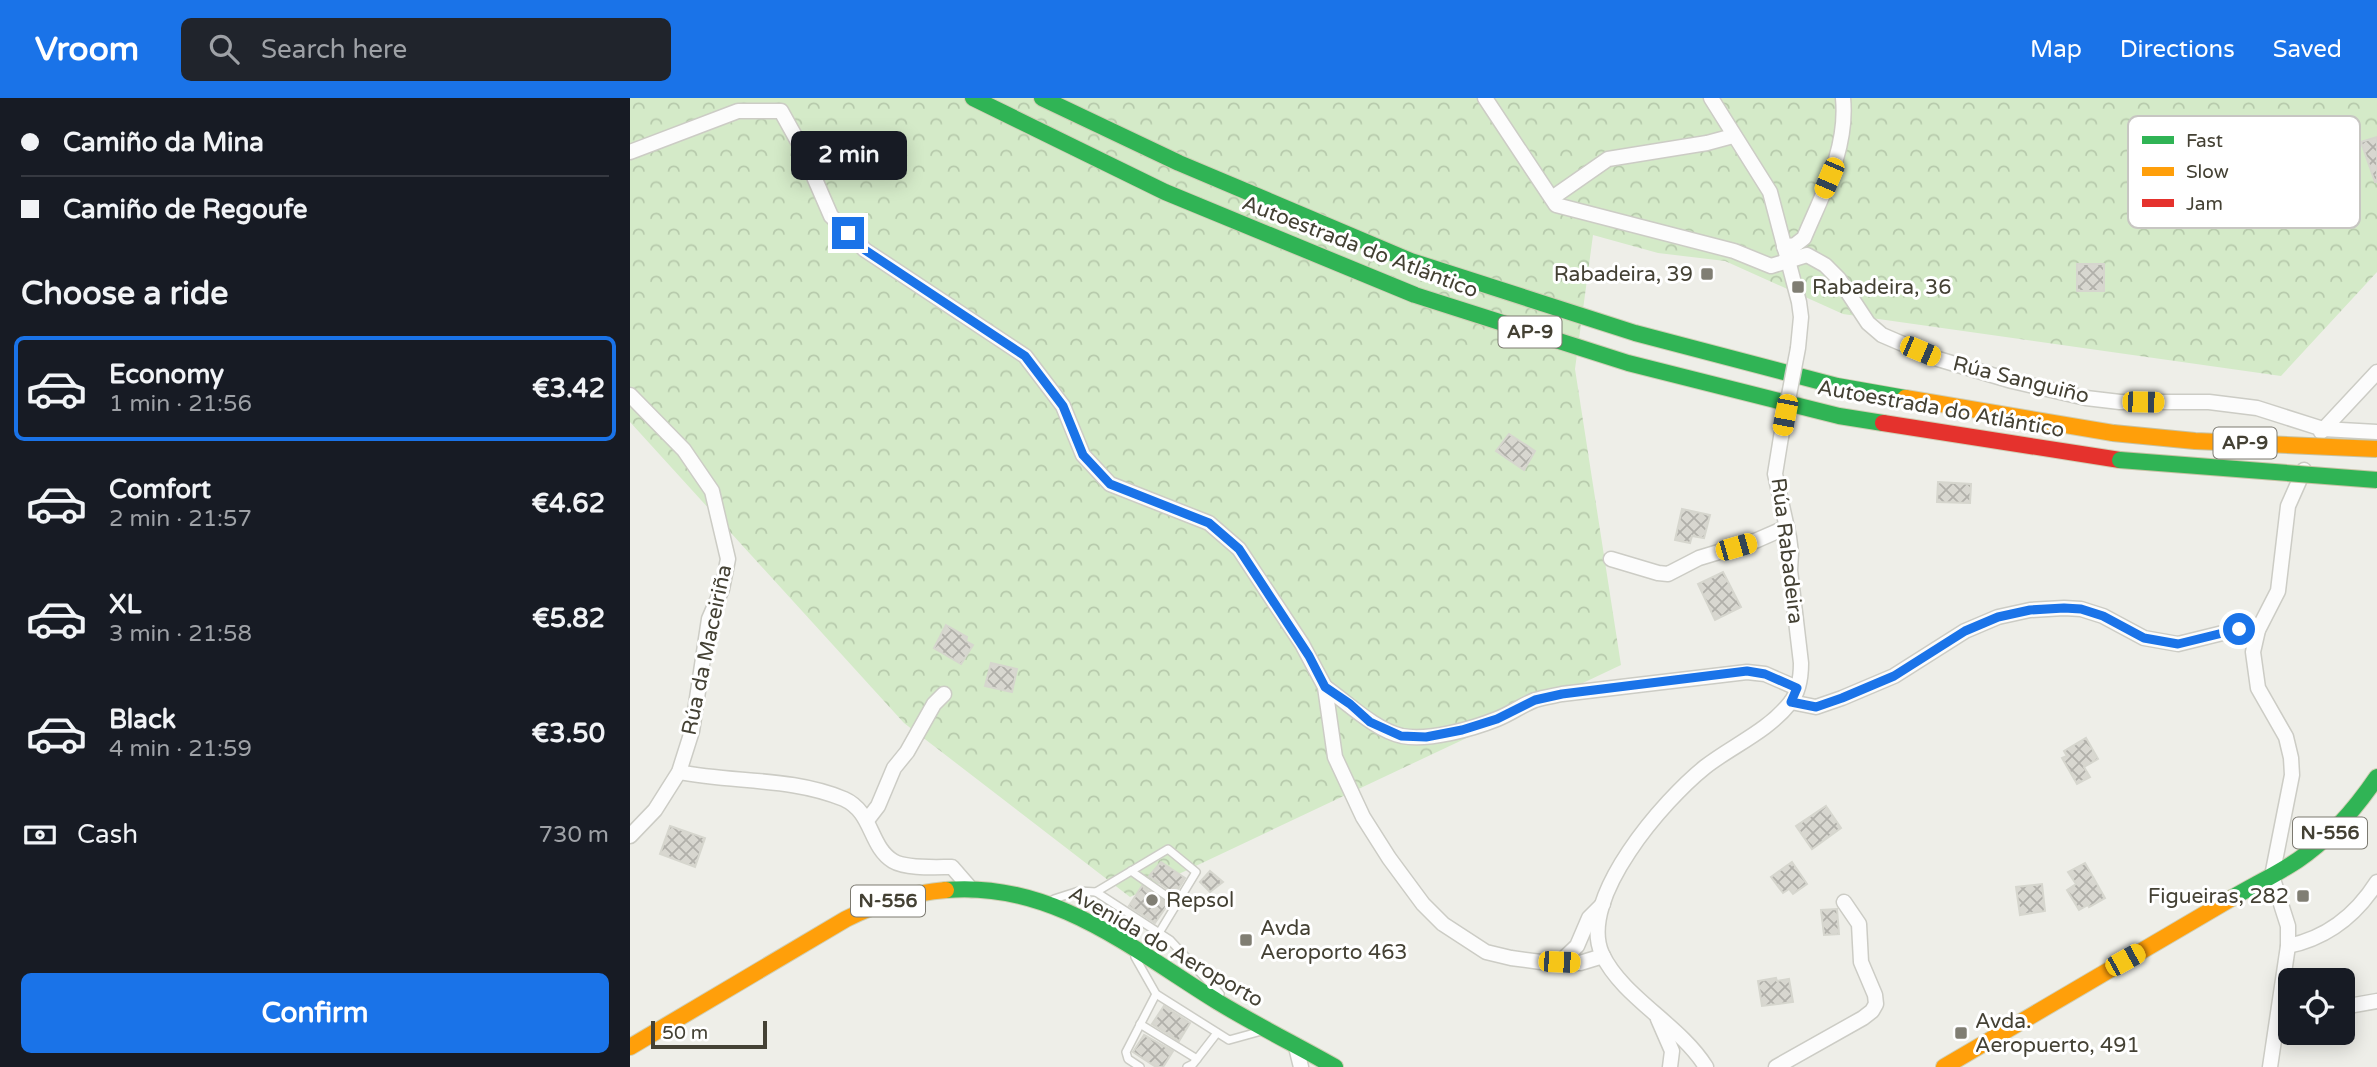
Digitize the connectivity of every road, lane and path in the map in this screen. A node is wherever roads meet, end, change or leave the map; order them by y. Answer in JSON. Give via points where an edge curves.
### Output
{"nodes":[{"id":1,"x":973,"y":98,"type":"edge"},
{"id":2,"x":1042,"y":98,"type":"edge"},
{"id":3,"x":1485,"y":98,"type":"edge"},
{"id":4,"x":1711,"y":98,"type":"edge"},
{"id":5,"x":1843,"y":98,"type":"edge"},
{"id":6,"x":1733,"y":136,"type":"junction"},
{"id":7,"x":630,"y":152,"type":"edge"},
{"id":8,"x":1552,"y":198,"type":"junction"},
{"id":9,"x":1784,"y":247,"type":"junction"},
{"id":10,"x":1788,"y":262,"type":"junction"},
{"id":11,"x":2377,"y":372,"type":"edge"},
{"id":12,"x":630,"y":395,"type":"edge"},
{"id":13,"x":2323,"y":429,"type":"junction"},
{"id":14,"x":2377,"y":432,"type":"edge"},
{"id":15,"x":2377,"y":449,"type":"edge"},
{"id":16,"x":2377,"y":480,"type":"edge"},
{"id":17,"x":1787,"y":527,"type":"junction"},
{"id":18,"x":1611,"y":559,"type":"dead end"},
{"id":19,"x":2258,"y":630,"type":"junction"},
{"id":20,"x":1325,"y":687,"type":"junction"},
{"id":21,"x":1797,"y":688,"type":"junction"},
{"id":22,"x":944,"y":694,"type":"dead end"},
{"id":23,"x":1791,"y":702,"type":"junction"},
{"id":24,"x":679,"y":772,"type":"junction"},
{"id":25,"x":2377,"y":777,"type":"edge"},
{"id":26,"x":867,"y":820,"type":"junction"},
{"id":27,"x":630,"y":836,"type":"edge"},
{"id":28,"x":1131,"y":872,"type":"junction"},
{"id":29,"x":2272,"y":876,"type":"junction"},
{"id":30,"x":2377,"y":882,"type":"edge"},
{"id":31,"x":972,"y":890,"type":"junction"},
{"id":32,"x":1096,"y":892,"type":"junction"},
{"id":33,"x":1046,"y":902,"type":"junction"},
{"id":34,"x":1844,"y":902,"type":"dead end"},
{"id":35,"x":1604,"y":903,"type":"junction"},
{"id":36,"x":1178,"y":904,"type":"junction"},
{"id":37,"x":1159,"y":933,"type":"junction"},
{"id":38,"x":1127,"y":945,"type":"junction"},
{"id":39,"x":2288,"y":946,"type":"junction"},
{"id":40,"x":1603,"y":956,"type":"junction"},
{"id":41,"x":1559,"y":962,"type":"junction"},
{"id":42,"x":2287,"y":968,"type":"edge"},
{"id":43,"x":1156,"y":994,"type":"junction"},
{"id":44,"x":2377,"y":1001,"type":"edge"},
{"id":45,"x":2355,"y":1005,"type":"edge"},
{"id":46,"x":1237,"y":1013,"type":"junction"},
{"id":47,"x":1657,"y":1014,"type":"junction"},
{"id":48,"x":1140,"y":1024,"type":"junction"},
{"id":49,"x":1265,"y":1030,"type":"junction"},
{"id":50,"x":1217,"y":1033,"type":"junction"},
{"id":51,"x":2278,"y":1039,"type":"edge"},
{"id":52,"x":630,"y":1047,"type":"edge"},
{"id":53,"x":1296,"y":1048,"type":"junction"},
{"id":54,"x":1197,"y":1059,"type":"junction"},
{"id":55,"x":1140,"y":1067,"type":"edge"},
{"id":56,"x":1187,"y":1067,"type":"edge"},
{"id":57,"x":1301,"y":1067,"type":"edge"},
{"id":58,"x":1335,"y":1067,"type":"edge"},
{"id":59,"x":1670,"y":1067,"type":"edge"},
{"id":60,"x":1706,"y":1067,"type":"edge"},
{"id":61,"x":1776,"y":1067,"type":"edge"},
{"id":62,"x":1944,"y":1067,"type":"edge"},
{"id":63,"x":2270,"y":1067,"type":"edge"}],
"edges":[{"from":1,"to":16,"type":"main road","name":"Autoestrada do Atlántico","number":"AP-9","bridge":true,"via":[[1165,192],[1415,295],[1628,363],[1839,416],[2120,460]]},
{"from":2,"to":15,"type":"main road","name":"Autoestrada do Atlántico","number":"AP-9","bridge":true,"via":[[1179,163],[1411,261],[1635,332],[1837,386],[2113,433]]},
{"from":3,"to":8,"type":"street"},
{"from":4,"to":6,"type":"street","name":"Rúa Rabadeira"},
{"from":5,"to":9,"type":"street","via":[[1838,158],[1804,238]]},
{"from":6,"to":8,"type":"street","via":[[1608,159]]},
{"from":6,"to":9,"type":"street","name":"Rúa Rabadeira","via":[[1770,192]]},
{"from":7,"to":20,"type":"street","via":[[738,111],[781,111],[831,216],[865,250],[1025,356],[1063,406],[1083,455],[1110,484],[1209,523],[1239,549]]},
{"from":8,"to":10,"type":"street","name":"Rúa Sanguiño","via":[[1556,205],[1734,251],[1771,266]]},
{"from":9,"to":10,"type":"street","name":"Rúa Rabadeira"},
{"from":10,"to":13,"type":"street","name":"Rúa Sanguiño","via":[[1807,255],[1825,265],[1882,335],[1938,359],[2086,398],[2256,408]]},
{"from":10,"to":17,"type":"street","name":"Rúa Rabadeira","bridge":true,"via":[[1801,317],[1775,474]]},
{"from":11,"to":13,"type":"street"},
{"from":12,"to":24,"type":"street","name":"Rúa da Maceiriña","via":[[684,450],[712,491],[728,559],[709,619],[692,731]]},
{"from":13,"to":14,"type":"street","name":"Rúa Sanguiño"},
{"from":13,"to":19,"type":"street","via":[[2288,506],[2278,591]]},
{"from":17,"to":18,"type":"street","via":[[1668,574]]},
{"from":17,"to":21,"type":"street","name":"Rúa Rabadeira","via":[[1801,663]]},
{"from":19,"to":23,"type":"street","via":[[2239,629],[2178,644],[2144,638],[2081,609],[2030,610],[1965,631],[1894,676],[1842,698],[1816,707]]},
{"from":19,"to":29,"type":"street","via":[[2253,652],[2258,688],[2286,737],[2292,775]]},
{"from":20,"to":21,"type":"street","via":[[1370,722],[1401,736],[1426,737],[1497,719],[1535,700],[1562,694],[1747,671]]},
{"from":20,"to":41,"type":"street","via":[[1335,757],[1363,817],[1423,904],[1443,924],[1486,952]]},
{"from":21,"to":23,"type":"street","name":"Rúa Rabadeira"},
{"from":22,"to":26,"type":"street","via":[[894,768]]},
{"from":23,"to":35,"type":"street","name":"Rúa Rabadeira","via":[[1678,793],[1628,852]]},
{"from":24,"to":26,"type":"street","via":[[798,785],[846,800]]},
{"from":24,"to":27,"type":"street","name":"Rúa da Maceiriña","via":[[655,810]]},
{"from":25,"to":29,"type":"main road","number":"N-556","via":[[2328,836]]},
{"from":26,"to":31,"type":"street","via":[[880,849],[894,862],[952,867]]},
{"from":28,"to":32,"type":"lane"},
{"from":28,"to":36,"type":"lane"},
{"from":28,"to":36,"type":"lane","via":[[1168,849],[1196,872]]},
{"from":29,"to":39,"type":"street","via":[[2288,926]]},
{"from":29,"to":62,"type":"main road","number":"N-556"},
{"from":30,"to":39,"type":"street","via":[[2342,922]]},
{"from":31,"to":33,"type":"main road","name":"Avenida do Aeroporto","number":"N-556","via":[[1020,894]]},
{"from":31,"to":52,"type":"main road","name":"Avenida do Aeroporto","number":"N-556","via":[[920,893],[853,915]]},
{"from":32,"to":33,"type":"lane","via":[[1079,891]]},
{"from":32,"to":37,"type":"lane"},
{"from":33,"to":38,"type":"main road","name":"Avenida do Aeroporto","number":"N-556","via":[[1090,921]]},
{"from":34,"to":61,"type":"street","via":[[1860,924],[1861,962],[1876,1004],[1863,1018]]},
{"from":35,"to":40,"type":"street","name":"Rúa Rabadeira","via":[[1598,923]]},
{"from":35,"to":41,"type":"street","name":"Rúa Rabadeira","via":[[1589,918],[1577,946]]},
{"from":36,"to":37,"type":"lane"},
{"from":37,"to":46,"type":"lane"},
{"from":38,"to":43,"type":"lane"},
{"from":38,"to":46,"type":"main road","name":"Avenida do Aeroporto","number":"N-556"},
{"from":39,"to":42,"type":"street"},
{"from":40,"to":41,"type":"street","via":[[1580,963]]},
{"from":40,"to":47,"type":"street","name":"Rúa Rabadeira","via":[[1624,984]]},
{"from":43,"to":48,"type":"lane"},
{"from":43,"to":50,"type":"lane"},
{"from":44,"to":45,"type":"street"},
{"from":46,"to":49,"type":"main road","name":"Avenida do Aeroporto","number":"N-556"},
{"from":47,"to":59,"type":"street","name":"Rúa Rabadeira","via":[[1672,1051]]},
{"from":47,"to":60,"type":"street","name":"Rúa Rabadeira"},
{"from":48,"to":54,"type":"lane"},
{"from":48,"to":55,"type":"lane","via":[[1126,1052]]},
{"from":49,"to":50,"type":"lane","via":[[1228,1040]]},
{"from":49,"to":53,"type":"main road","name":"Avenida do Aeroporto","number":"N-556"},
{"from":50,"to":54,"type":"lane"},
{"from":51,"to":63,"type":"street"},
{"from":53,"to":57,"type":"street"},
{"from":53,"to":58,"type":"main road","name":"Avenida do Aeroporto","number":"N-556"},
{"from":54,"to":56,"type":"lane"}]}
